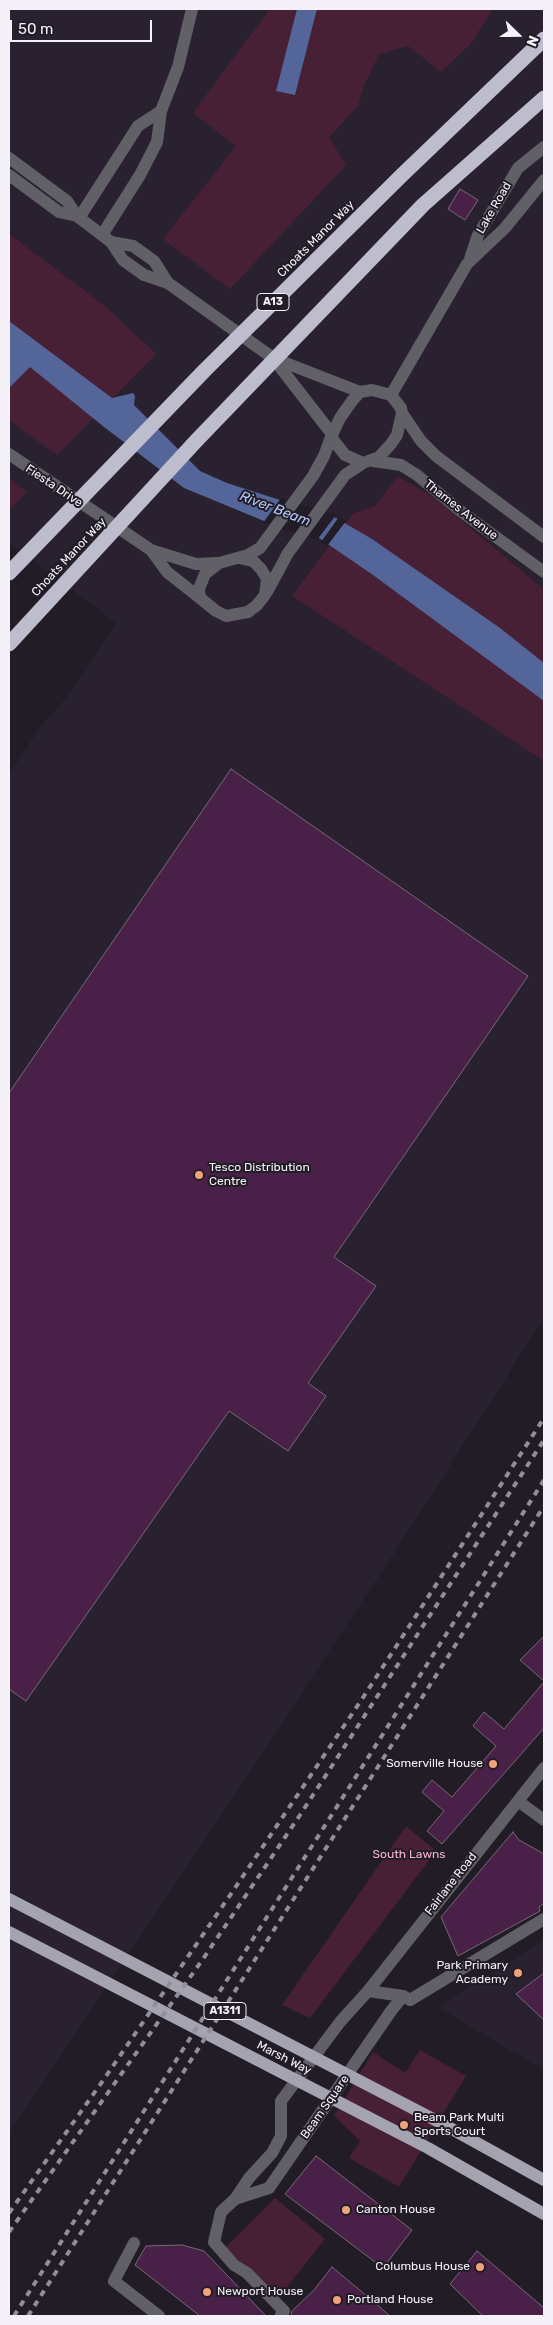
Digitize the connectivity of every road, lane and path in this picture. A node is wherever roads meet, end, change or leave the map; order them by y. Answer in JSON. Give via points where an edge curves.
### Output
{"nodes":[{"id":1,"x":192,"y":9,"type":"edge"},
{"id":2,"x":544,"y":39,"type":"edge"},
{"id":3,"x":544,"y":98,"type":"edge"},
{"id":4,"x":161,"y":111,"type":"junction"},
{"id":5,"x":544,"y":148,"type":"edge"},
{"id":6,"x":9,"y":158,"type":"edge"},
{"id":7,"x":9,"y":175,"type":"edge"},
{"id":8,"x":544,"y":180,"type":"edge"},
{"id":9,"x":78,"y":217,"type":"junction"},
{"id":10,"x":107,"y":239,"type":"junction"},
{"id":11,"x":469,"y":261,"type":"junction"},
{"id":12,"x":168,"y":283,"type":"junction"},
{"id":13,"x":273,"y":358,"type":"junction"},
{"id":14,"x":360,"y":392,"type":"junction"},
{"id":15,"x":391,"y":395,"type":"junction"},
{"id":16,"x":402,"y":413,"type":"junction"},
{"id":17,"x":331,"y":435,"type":"junction"},
{"id":18,"x":9,"y":454,"type":"edge"},
{"id":19,"x":368,"y":462,"type":"junction"},
{"id":20,"x":544,"y":537,"type":"edge"},
{"id":21,"x":151,"y":550,"type":"junction"},
{"id":22,"x":239,"y":558,"type":"junction"},
{"id":23,"x":219,"y":563,"type":"junction"},
{"id":24,"x":544,"y":572,"type":"edge"},
{"id":25,"x":9,"y":573,"type":"edge"},
{"id":26,"x":266,"y":595,"type":"junction"},
{"id":27,"x":200,"y":598,"type":"junction"},
{"id":28,"x":13,"y":639,"type":"edge"},
{"id":29,"x":9,"y":648,"type":"edge"},
{"id":30,"x":544,"y":1768,"type":"edge"},
{"id":31,"x":518,"y":1801,"type":"junction"},
{"id":32,"x":544,"y":1820,"type":"edge"},
{"id":33,"x":9,"y":1899,"type":"edge"},
{"id":34,"x":544,"y":1919,"type":"edge"},
{"id":35,"x":9,"y":1932,"type":"edge"},
{"id":36,"x":368,"y":1991,"type":"junction"},
{"id":37,"x":404,"y":1996,"type":"junction"},
{"id":38,"x":544,"y":2180,"type":"edge"},
{"id":39,"x":235,"y":2199,"type":"junction"},
{"id":40,"x":544,"y":2214,"type":"edge"},
{"id":41,"x":134,"y":2243,"type":"dead end"},
{"id":42,"x":159,"y":2316,"type":"edge"},
{"id":43,"x":281,"y":2316,"type":"edge"}],
"edges":[{"from":1,"to":4,"type":"street","via":[[178,67]]},
{"from":2,"to":25,"type":"highway","name":"Choats Manor Way","number":"A13","via":[[205,370]]},
{"from":3,"to":28,"type":"highway","name":"Choats Manor Way","via":[[423,205],[196,441]]},
{"from":4,"to":9,"type":"street","via":[[138,126]]},
{"from":4,"to":10,"type":"street","via":[[158,142]]},
{"from":5,"to":11,"type":"street","name":"Lake Road","via":[[518,168],[478,235]]},
{"from":6,"to":9,"type":"street","via":[[66,201]]},
{"from":7,"to":9,"type":"street","via":[[59,212]]},
{"from":8,"to":11,"type":"street","name":"Lake Road","via":[[505,228]]},
{"from":9,"to":10,"type":"street"},
{"from":10,"to":12,"type":"street","via":[[123,260],[138,271]]},
{"from":10,"to":12,"type":"street","via":[[133,246],[144,253],[154,261]]},
{"from":11,"to":15,"type":"street"},
{"from":12,"to":13,"type":"street"},
{"from":13,"to":14,"type":"street"},
{"from":13,"to":17,"type":"street"},
{"from":14,"to":15,"type":"street","via":[[372,390]]},
{"from":14,"to":17,"type":"street"},
{"from":15,"to":16,"type":"street"},
{"from":16,"to":19,"type":"street","via":[[397,435],[385,452]]},
{"from":16,"to":20,"type":"street","via":[[436,456]]},
{"from":17,"to":19,"type":"street","via":[[345,455]]},
{"from":17,"to":22,"type":"street","via":[[313,476],[260,548]]},
{"from":18,"to":21,"type":"street","name":"Fiesta Drive"},
{"from":19,"to":24,"type":"street","name":"Thames Avenue","via":[[401,465],[418,475],[459,510]]},
{"from":19,"to":26,"type":"street","via":[[345,475],[283,562]]},
{"from":21,"to":23,"type":"street","name":"Fiesta Drive","via":[[196,564]]},
{"from":21,"to":27,"type":"street","name":"Fiesta Drive","via":[[167,572]]},
{"from":22,"to":23,"type":"street"},
{"from":22,"to":26,"type":"street","via":[[252,561],[261,569],[266,579]]},
{"from":23,"to":27,"type":"street","via":[[205,574],[199,589]]},
{"from":26,"to":27,"type":"street","via":[[248,612],[232,617],[221,615]]},
{"from":28,"to":29,"type":"highway","name":"Choats Manor Way"},
{"from":30,"to":31,"type":"street","name":"Fairlane Road"},
{"from":31,"to":32,"type":"street"},
{"from":31,"to":36,"type":"street","name":"Fairlane Road"},
{"from":33,"to":38,"type":"main road","name":"Marsh Way","number":"A1311"},
{"from":34,"to":37,"type":"street","via":[[410,2000]]},
{"from":35,"to":40,"type":"main road","name":"Marsh Way","number":"A1311","via":[[428,2148]]},
{"from":36,"to":37,"type":"street"},
{"from":36,"to":39,"type":"street","name":"Fairlane Road","via":[[340,2022],[281,2101],[281,2136],[272,2153]]},
{"from":37,"to":39,"type":"street","name":"Beam Square","via":[[269,2188]]},
{"from":39,"to":43,"type":"street","name":"Fairlane Road","via":[[221,2212],[214,2242],[284,2311]]},
{"from":41,"to":42,"type":"street","via":[[114,2281]]}]}
